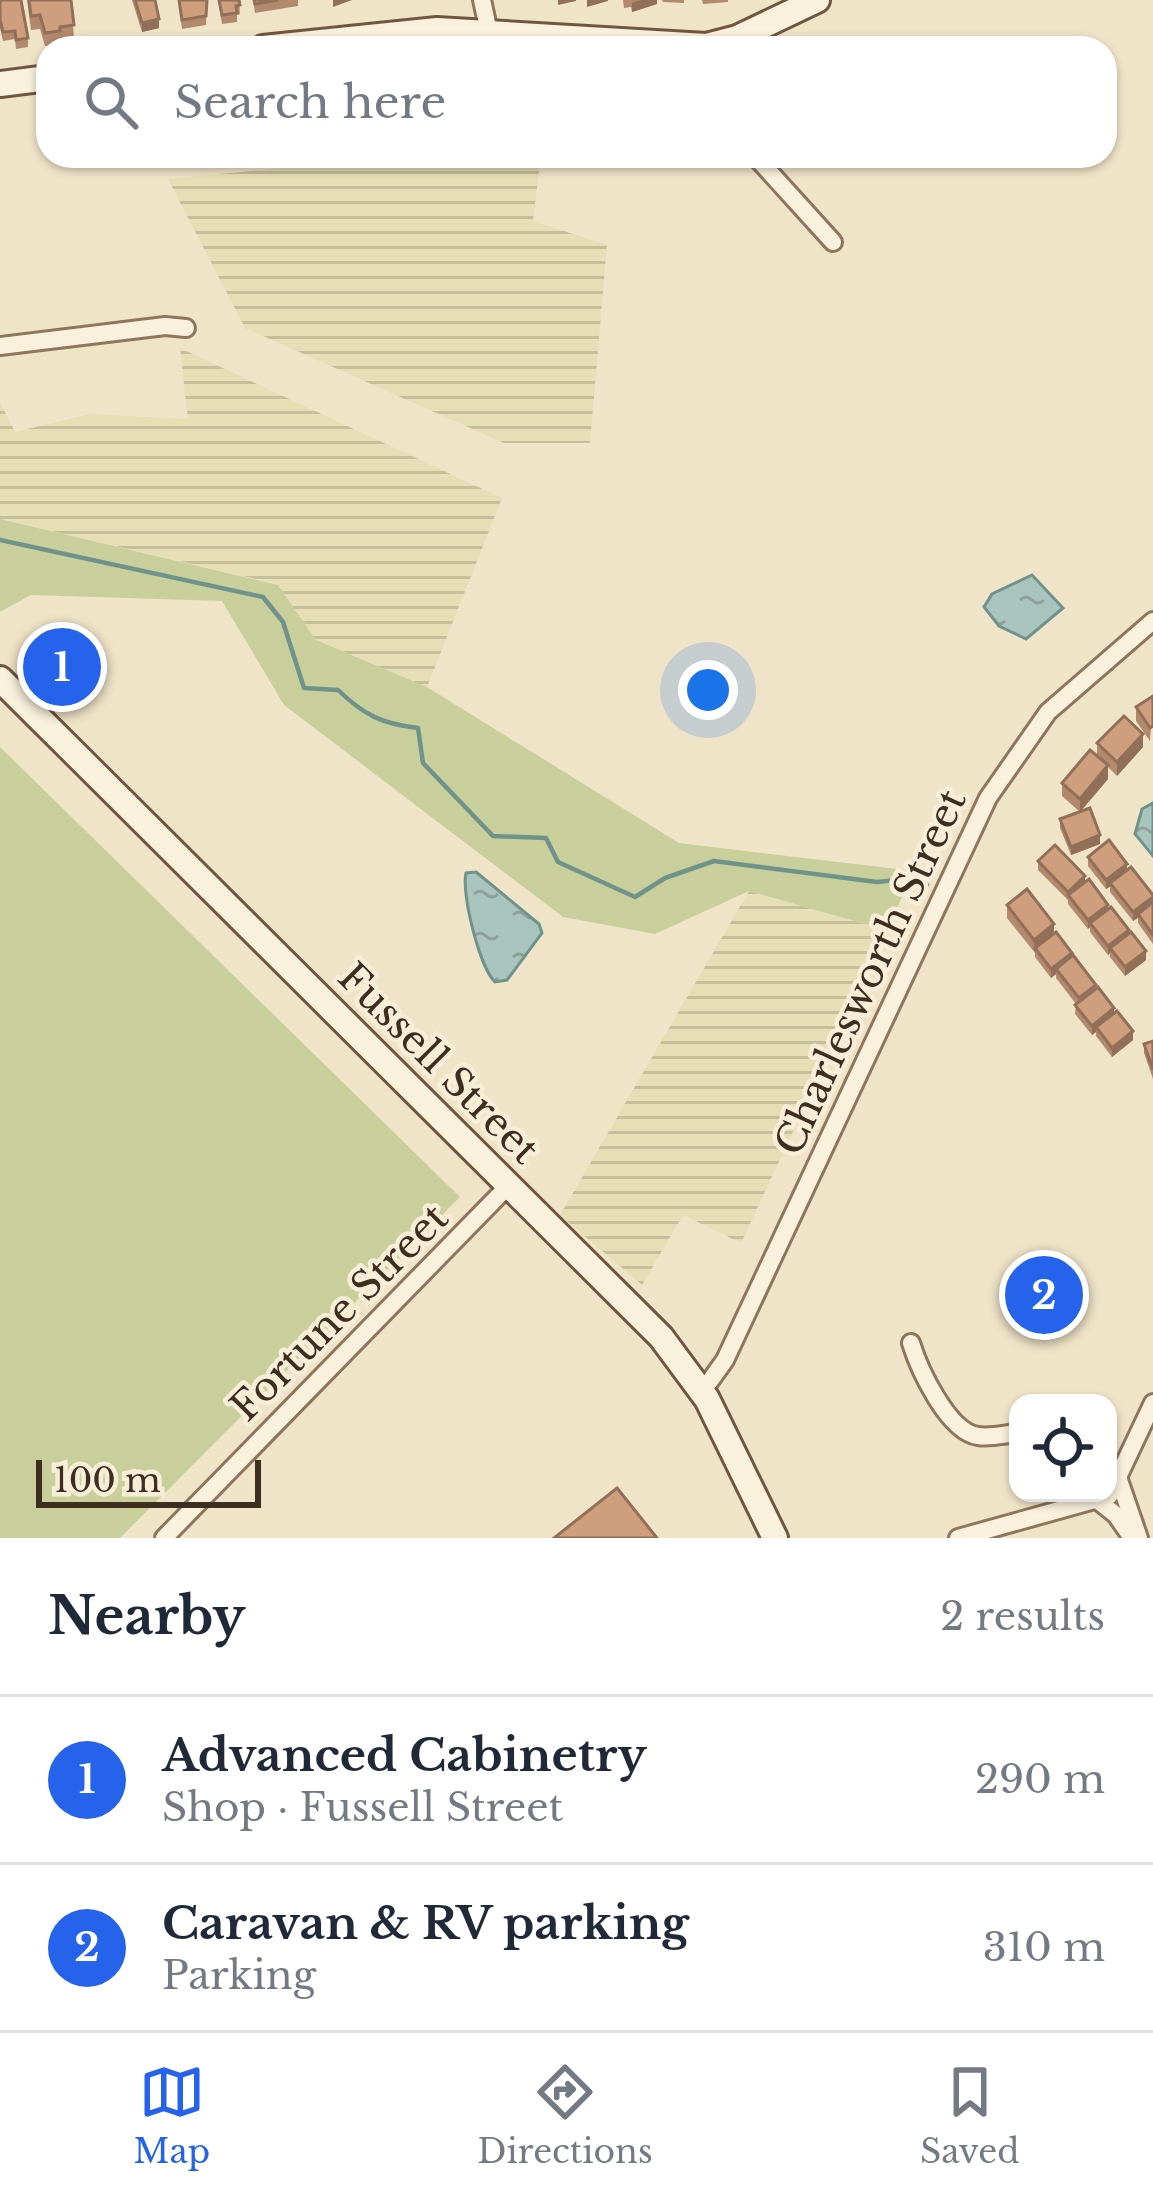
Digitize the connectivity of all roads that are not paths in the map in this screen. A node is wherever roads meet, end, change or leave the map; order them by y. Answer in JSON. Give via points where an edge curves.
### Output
{"nodes":[{"id":1,"x":482,"y":0,"type":"edge"},
{"id":2,"x":817,"y":0,"type":"edge"},
{"id":3,"x":489,"y":32,"type":"junction"},
{"id":4,"x":356,"y":36,"type":"edge"},
{"id":5,"x":543,"y":36,"type":"edge"},
{"id":6,"x":741,"y":36,"type":"edge"},
{"id":7,"x":36,"y":79,"type":"edge"},
{"id":8,"x":0,"y":84,"type":"edge"},
{"id":9,"x":765,"y":168,"type":"edge"},
{"id":10,"x":833,"y":242,"type":"dead end"},
{"id":11,"x":186,"y":328,"type":"dead end"},
{"id":12,"x":0,"y":346,"type":"edge"},
{"id":13,"x":1153,"y":621,"type":"edge"},
{"id":14,"x":0,"y":679,"type":"edge"},
{"id":15,"x":510,"y":1184,"type":"junction"},
{"id":16,"x":911,"y":1343,"type":"dead end"},
{"id":17,"x":702,"y":1392,"type":"junction"},
{"id":18,"x":1153,"y":1403,"type":"edge"},
{"id":19,"x":1009,"y":1434,"type":"edge"},
{"id":20,"x":1117,"y":1463,"type":"edge"},
{"id":21,"x":1117,"y":1481,"type":"edge"},
{"id":22,"x":1060,"y":1502,"type":"edge"},
{"id":23,"x":1076,"y":1502,"type":"edge"},
{"id":24,"x":1100,"y":1502,"type":"edge"},
{"id":25,"x":1048,"y":1512,"type":"junction"},
{"id":26,"x":164,"y":1538,"type":"edge"},
{"id":27,"x":775,"y":1538,"type":"edge"},
{"id":28,"x":958,"y":1538,"type":"edge"},
{"id":29,"x":1136,"y":1538,"type":"edge"}],
"edges":[{"from":1,"to":3,"type":"street"},
{"from":2,"to":6,"type":"street"},
{"from":3,"to":4,"type":"street"},
{"from":3,"to":5,"type":"street"},
{"from":7,"to":8,"type":"street"},
{"from":9,"to":10,"type":"street"},
{"from":11,"to":12,"type":"street"},
{"from":13,"to":17,"type":"street","name":"Charlesworth Street","via":[[1048,712],[988,798],[725,1360]]},
{"from":14,"to":15,"type":"street","name":"Fussell Street"},
{"from":15,"to":17,"type":"street","name":"Fussell Street","via":[[661,1337]]},
{"from":15,"to":26,"type":"street","name":"Fortune Street"},
{"from":16,"to":19,"type":"street","via":[[923,1379],[966,1431]]},
{"from":17,"to":27,"type":"street","name":"Fussell Street"},
{"from":18,"to":20,"type":"street"},
{"from":21,"to":29,"type":"street"},
{"from":22,"to":25,"type":"street"},
{"from":23,"to":25,"type":"street"},
{"from":24,"to":29,"type":"street"},
{"from":25,"to":28,"type":"street"}]}
